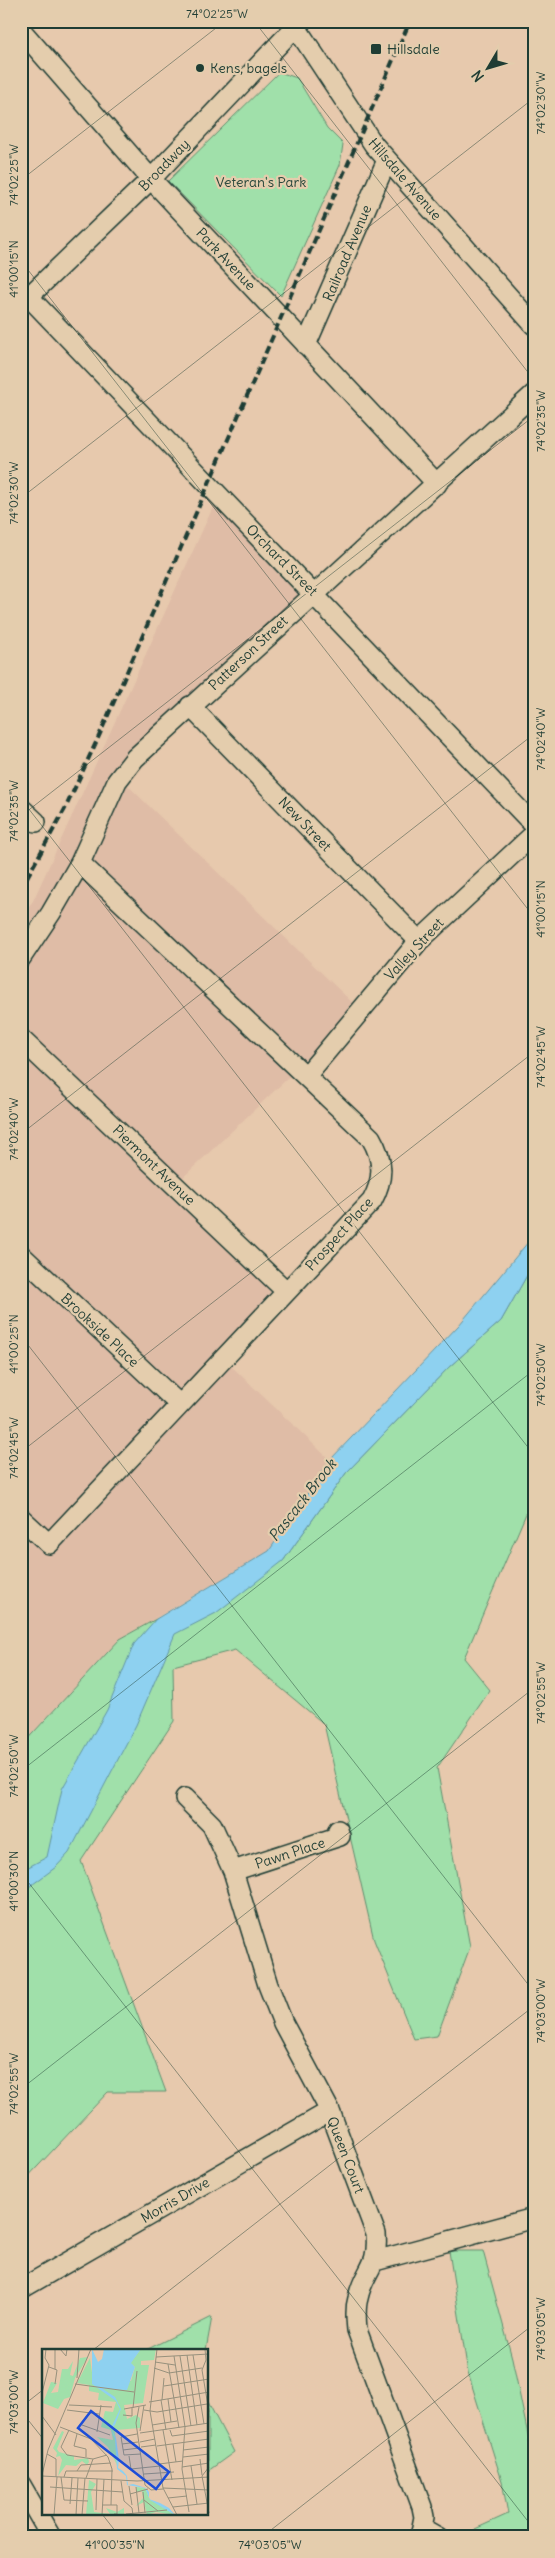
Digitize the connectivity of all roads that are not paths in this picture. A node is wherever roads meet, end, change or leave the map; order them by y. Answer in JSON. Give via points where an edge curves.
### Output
{"nodes":[{"id":1,"x":296,"y":24,"type":"edge"},
{"id":2,"x":21,"y":30,"type":"edge"},
{"id":3,"x":387,"y":160,"type":"junction"},
{"id":4,"x":151,"y":179,"type":"junction"},
{"id":5,"x":25,"y":300,"type":"edge"},
{"id":6,"x":534,"y":325,"type":"edge"},
{"id":7,"x":306,"y":345,"type":"junction"},
{"id":8,"x":534,"y":394,"type":"edge"},
{"id":9,"x":437,"y":484,"type":"junction"},
{"id":10,"x":314,"y":593,"type":"junction"},
{"id":11,"x":190,"y":706,"type":"junction"},
{"id":12,"x":21,"y":808,"type":"edge"},
{"id":13,"x":36,"y":822,"type":"dead end"},
{"id":14,"x":534,"y":825,"type":"edge"},
{"id":15,"x":534,"y":834,"type":"edge"},
{"id":16,"x":80,"y":863,"type":"junction"},
{"id":17,"x":419,"y":941,"type":"junction"},
{"id":18,"x":21,"y":958,"type":"edge"},
{"id":19,"x":21,"y":1039,"type":"edge"},
{"id":20,"x":306,"y":1076,"type":"junction"},
{"id":21,"x":21,"y":1255,"type":"edge"},
{"id":22,"x":286,"y":1291,"type":"junction"},
{"id":23,"x":180,"y":1405,"type":"junction"},
{"id":24,"x":21,"y":1518,"type":"edge"},
{"id":25,"x":185,"y":1798,"type":"dead end"},
{"id":26,"x":338,"y":1830,"type":"dead end"},
{"id":27,"x":233,"y":1871,"type":"junction"},
{"id":28,"x":330,"y":2111,"type":"junction"},
{"id":29,"x":534,"y":2218,"type":"edge"},
{"id":30,"x":375,"y":2261,"type":"junction"},
{"id":31,"x":21,"y":2290,"type":"edge"},
{"id":32,"x":21,"y":2485,"type":"edge"},
{"id":33,"x":427,"y":2534,"type":"edge"},
{"id":34,"x":52,"y":2537,"type":"edge"}],
"edges":[{"from":1,"to":3,"type":"street","name":"Hillsdale Avenue","via":[[340,97]]},
{"from":1,"to":4,"type":"street","name":"Broadway"},
{"from":2,"to":4,"type":"street","name":"Park Avenue"},
{"from":3,"to":6,"type":"street","name":"Hillsdale Avenue"},
{"from":3,"to":7,"type":"street","name":"Railroad Avenue"},
{"from":4,"to":5,"type":"street","name":"Broadway"},
{"from":4,"to":7,"type":"street","name":"Park Avenue"},
{"from":5,"to":10,"type":"street","name":"Orchard Street"},
{"from":7,"to":9,"type":"street","name":"Park Avenue"},
{"from":8,"to":9,"type":"street","name":"Patterson Street"},
{"from":9,"to":10,"type":"street","name":"Patterson Street"},
{"from":10,"to":11,"type":"street","name":"Patterson Street"},
{"from":10,"to":14,"type":"street","name":"Orchard Street"},
{"from":11,"to":16,"type":"street","name":"Patterson Street","via":[[135,758],[117,781]]},
{"from":11,"to":17,"type":"street","name":"New Street"},
{"from":12,"to":13,"type":"street"},
{"from":15,"to":17,"type":"street","name":"Valley Street"},
{"from":16,"to":18,"type":"street","name":"Patterson Street"},
{"from":16,"to":20,"type":"street","name":"Prospect Place"},
{"from":17,"to":20,"type":"street","name":"Valley Street"},
{"from":19,"to":22,"type":"street","name":"Piermont Avenue"},
{"from":20,"to":22,"type":"street","name":"Prospect Place","via":[[371,1138],[378,1150],[382,1174],[372,1201]]},
{"from":21,"to":23,"type":"street","name":"Brookside Place"},
{"from":22,"to":23,"type":"street","name":"Prospect Place"},
{"from":23,"to":24,"type":"street","name":"Prospect Place","via":[[49,1544]]},
{"from":25,"to":27,"type":"street","name":"Queen Court","via":[[212,1825]]},
{"from":26,"to":27,"type":"street","name":"Pawn Place","via":[[340,1836]]},
{"from":27,"to":28,"type":"street","name":"Queen Court","via":[[268,1985]]},
{"from":28,"to":30,"type":"street","name":"Queen Court","via":[[376,2234],[378,2249]]},
{"from":28,"to":31,"type":"street","name":"Morris Drive"},
{"from":29,"to":30,"type":"street"},
{"from":30,"to":33,"type":"street","name":"Queen Court","via":[[358,2296],[357,2330],[422,2507]]},
{"from":32,"to":34,"type":"street"}]}
